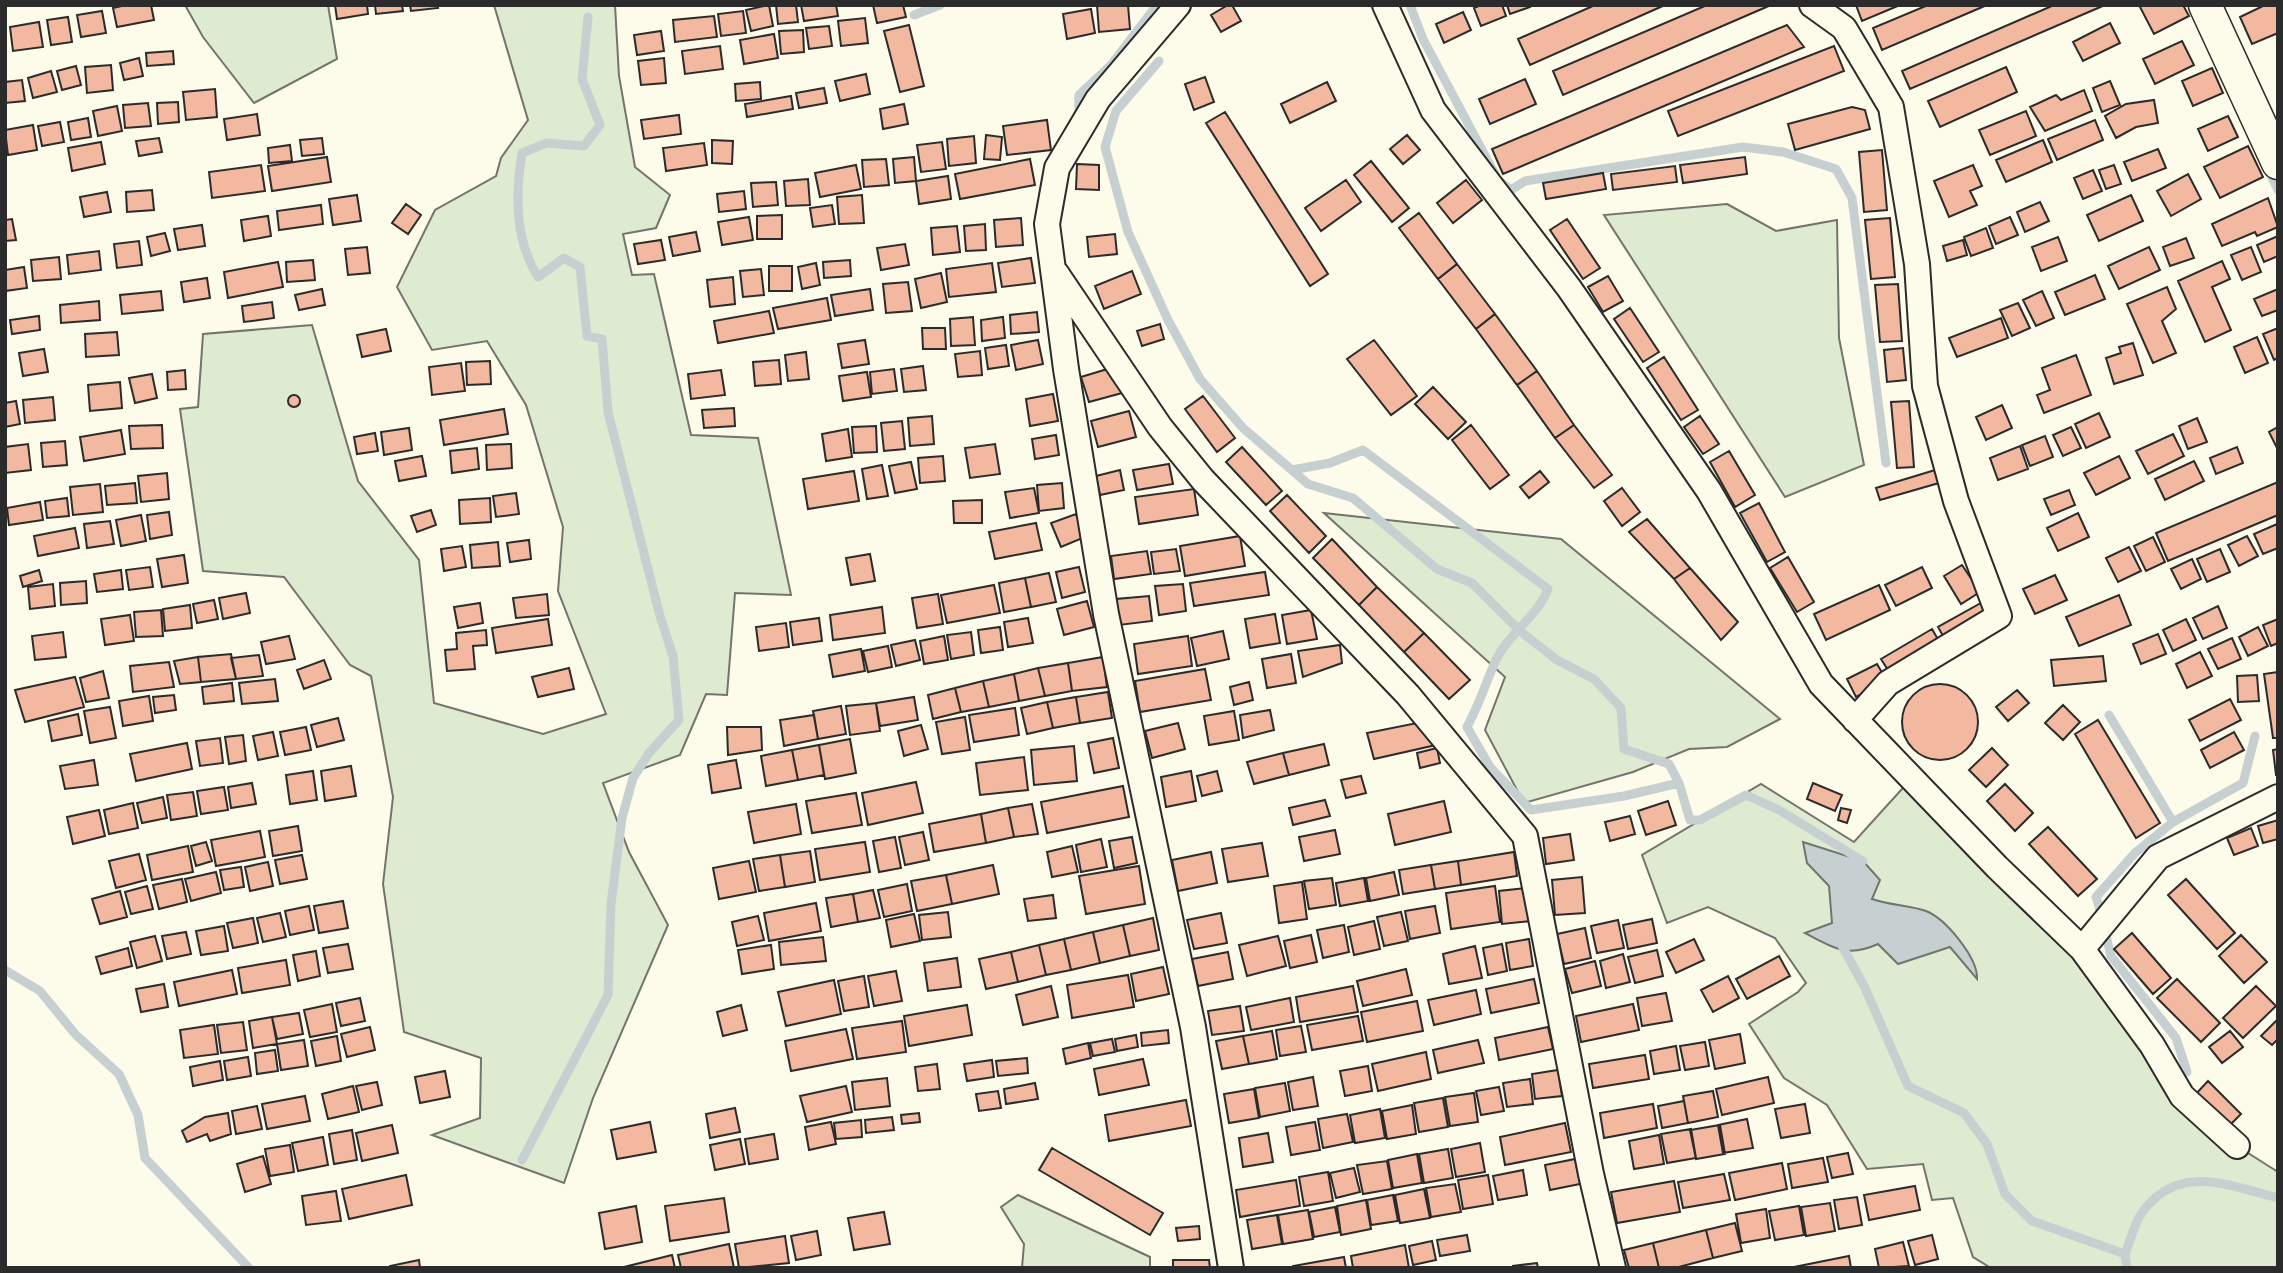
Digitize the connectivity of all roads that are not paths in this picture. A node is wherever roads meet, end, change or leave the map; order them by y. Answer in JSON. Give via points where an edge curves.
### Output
{"nodes":[{"id":1,"x":1178,"y":5,"type":"edge"},
{"id":2,"x":1385,"y":5,"type":"edge"},
{"id":3,"x":1812,"y":5,"type":"edge"},
{"id":4,"x":2205,"y":5,"type":"edge"},
{"id":5,"x":2271,"y":130,"type":"edge"},
{"id":6,"x":2278,"y":163,"type":"edge"},
{"id":7,"x":1052,"y":267,"type":"junction"},
{"id":8,"x":1855,"y":720,"type":"junction"},
{"id":9,"x":2278,"y":797,"type":"edge"},
{"id":10,"x":2082,"y":949,"type":"junction"},
{"id":11,"x":2237,"y":1146,"type":"dead end"},
{"id":12,"x":1231,"y":1268,"type":"edge"},
{"id":13,"x":1613,"y":1268,"type":"edge"}],
"edges":[{"from":1,"to":7,"type":"street","via":[[1098,99],[1057,168],[1046,224]]},
{"from":2,"to":8,"type":"street","via":[[1433,110],[1569,288],[1684,453],[1821,684]]},
{"from":3,"to":8,"type":"street","via":[[1844,27],[1891,107],[1917,264],[1926,387],[1956,501],[1998,616],[1888,683]]},
{"from":4,"to":5,"type":"street"},
{"from":5,"to":6,"type":"street"},
{"from":7,"to":12,"type":"street","via":[[1106,614],[1193,1027]]},
{"from":7,"to":13,"type":"street","via":[[1160,427],[1194,469],[1408,695],[1525,836]]},
{"from":8,"to":10,"type":"street"},
{"from":9,"to":10,"type":"street","via":[[2158,858]]},
{"from":10,"to":11,"type":"street","via":[[2152,1045],[2182,1096]]}]}
